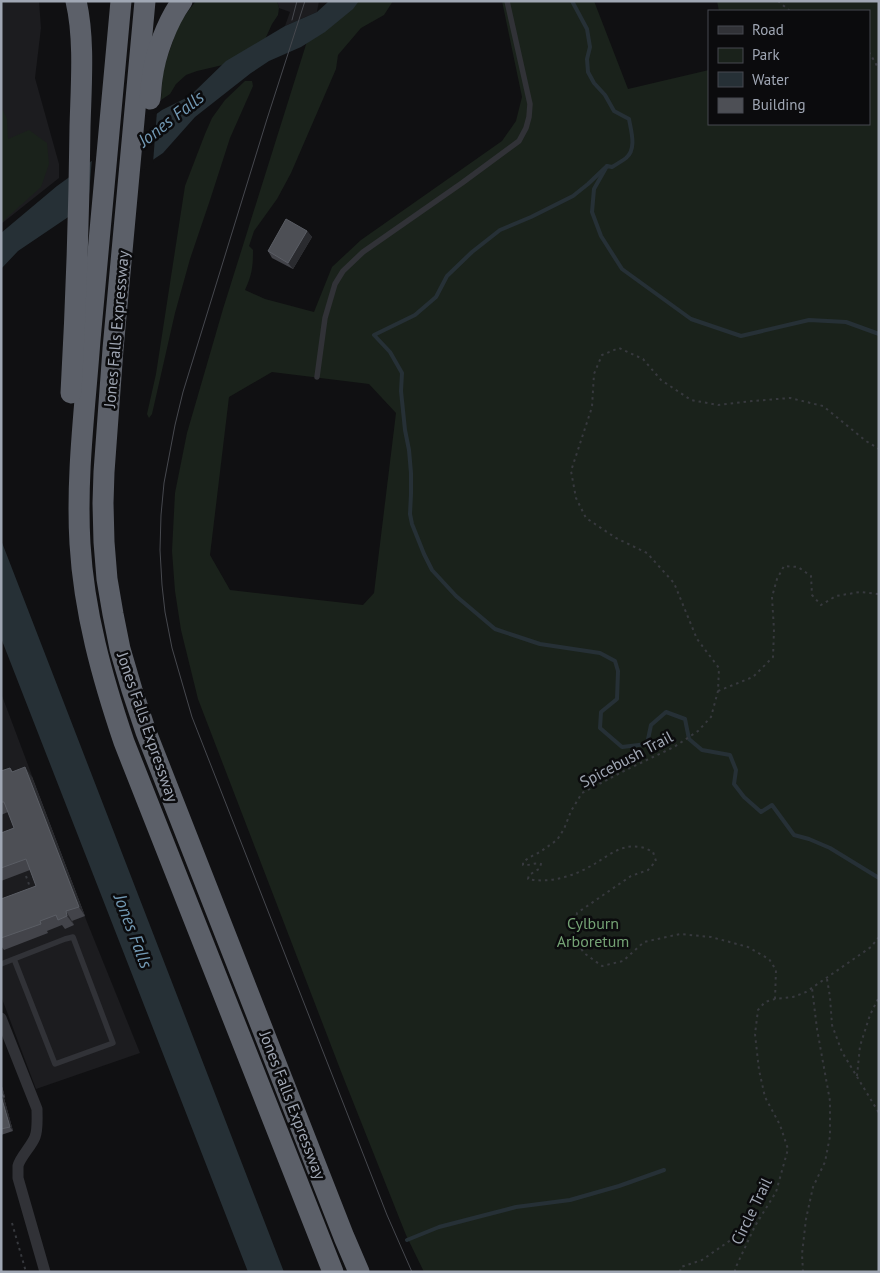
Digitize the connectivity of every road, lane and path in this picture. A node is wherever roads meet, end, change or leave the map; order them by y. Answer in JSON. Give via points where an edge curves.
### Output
{"nodes":[{"id":1,"x":76,"y":1,"type":"edge"},
{"id":2,"x":122,"y":1,"type":"edge"},
{"id":3,"x":145,"y":1,"type":"edge"},
{"id":4,"x":182,"y":1,"type":"edge"},
{"id":5,"x":507,"y":1,"type":"edge"},
{"id":6,"x":778,"y":1,"type":"edge"},
{"id":7,"x":789,"y":10,"type":"edge"},
{"id":8,"x":870,"y":54,"type":"edge"},
{"id":9,"x":879,"y":70,"type":"edge"},
{"id":10,"x":143,"y":101,"type":"junction"},
{"id":11,"x":317,"y":377,"type":"dead end"},
{"id":12,"x":879,"y":449,"type":"edge"},
{"id":13,"x":80,"y":543,"type":"junction"},
{"id":14,"x":879,"y":594,"type":"edge"},
{"id":15,"x":718,"y":691,"type":"junction"},
{"id":16,"x":26,"y":876,"type":"edge"},
{"id":17,"x":31,"y":890,"type":"edge"},
{"id":18,"x":879,"y":937,"type":"edge"},
{"id":19,"x":14,"y":959,"type":"junction"},
{"id":20,"x":1,"y":964,"type":"edge"},
{"id":21,"x":827,"y":979,"type":"junction"},
{"id":22,"x":812,"y":988,"type":"junction"},
{"id":23,"x":879,"y":997,"type":"edge"},
{"id":24,"x":775,"y":999,"type":"junction"},
{"id":25,"x":2,"y":1024,"type":"edge"},
{"id":26,"x":857,"y":1076,"type":"junction"},
{"id":27,"x":879,"y":1113,"type":"edge"},
{"id":28,"x":761,"y":1216,"type":"junction"},
{"id":29,"x":12,"y":1223,"type":"dead end"},
{"id":30,"x":25,"y":1248,"type":"dead end"},
{"id":31,"x":20,"y":1249,"type":"junction"},
{"id":32,"x":26,"y":1272,"type":"edge"},
{"id":33,"x":45,"y":1272,"type":"edge"},
{"id":34,"x":332,"y":1272,"type":"edge"},
{"id":35,"x":359,"y":1272,"type":"edge"},
{"id":36,"x":680,"y":1272,"type":"edge"},
{"id":37,"x":735,"y":1272,"type":"edge"},
{"id":38,"x":804,"y":1272,"type":"edge"}],
"edges":[{"from":1,"to":13,"type":"highway","via":[[81,31],[72,473]]},
{"from":2,"to":13,"type":"highway","name":"Jones Falls Expressway","via":[[85,394],[79,472]]},
{"from":3,"to":10,"type":"highway"},
{"from":4,"to":10,"type":"highway","via":[[166,30]]},
{"from":5,"to":11,"type":"lane","via":[[530,104],[526,128],[519,141],[362,252],[343,271],[335,284],[325,318]]},
{"from":6,"to":7,"type":"path"},
{"from":8,"to":9,"type":"path"},
{"from":10,"to":35,"type":"highway","name":"Jones Falls Expressway","via":[[113,349],[104,472],[104,542],[113,614],[120,649],[146,732]]},
{"from":12,"to":15,"type":"path","name":"Spicebush Trail","via":[[823,406],[790,398],[718,405],[691,400],[661,380],[643,359],[619,348],[602,355],[594,374],[592,407],[571,470],[576,498],[586,518],[647,553],[674,582],[697,639],[719,668]]},
{"from":13,"to":34,"type":"highway","name":"Jones Falls Expressway","via":[[89,617],[121,733]]},
{"from":14,"to":15,"type":"path","via":[[860,592],[836,596],[821,605],[812,595],[810,576],[798,567],[784,566],[772,597],[773,657],[753,677]]},
{"from":15,"to":24,"type":"path","name":"Spicebush Trail","via":[[711,717],[698,731],[674,747],[582,793],[558,840],[530,856],[523,865],[541,864],[528,879],[563,878],[625,847],[654,852],[656,861],[648,870],[631,876],[577,913],[574,938],[584,953],[602,966],[623,961],[644,942],[680,934],[711,938],[748,947],[769,959],[776,970]]},
{"from":16,"to":17,"type":"path"},
{"from":18,"to":21,"type":"path","via":[[871,947]]},
{"from":19,"to":19,"type":"lane","via":[[55,1064],[113,1043],[73,937]]},
{"from":19,"to":20,"type":"lane"},
{"from":21,"to":22,"type":"path"},
{"from":21,"to":26,"type":"path","via":[[832,1024],[842,1052]]},
{"from":22,"to":24,"type":"path","via":[[793,997]]},
{"from":22,"to":38,"type":"path","via":[[830,1101],[830,1136],[806,1219],[802,1254]]},
{"from":23,"to":26,"type":"path","via":[[860,1046]]},
{"from":24,"to":28,"type":"path","name":"Circle Trail","via":[[765,1002],[758,1010],[755,1034],[765,1097],[780,1125],[788,1150],[776,1192]]},
{"from":25,"to":33,"type":"street","via":[[37,1109],[36,1136],[20,1160],[18,1178]]},
{"from":26,"to":27,"type":"path"},
{"from":28,"to":36,"type":"path","via":[[702,1260],[681,1266]]},
{"from":28,"to":37,"type":"path","name":"Circle Trail"},
{"from":29,"to":31,"type":"path"},
{"from":30,"to":31,"type":"path"},
{"from":31,"to":32,"type":"path"}]}
